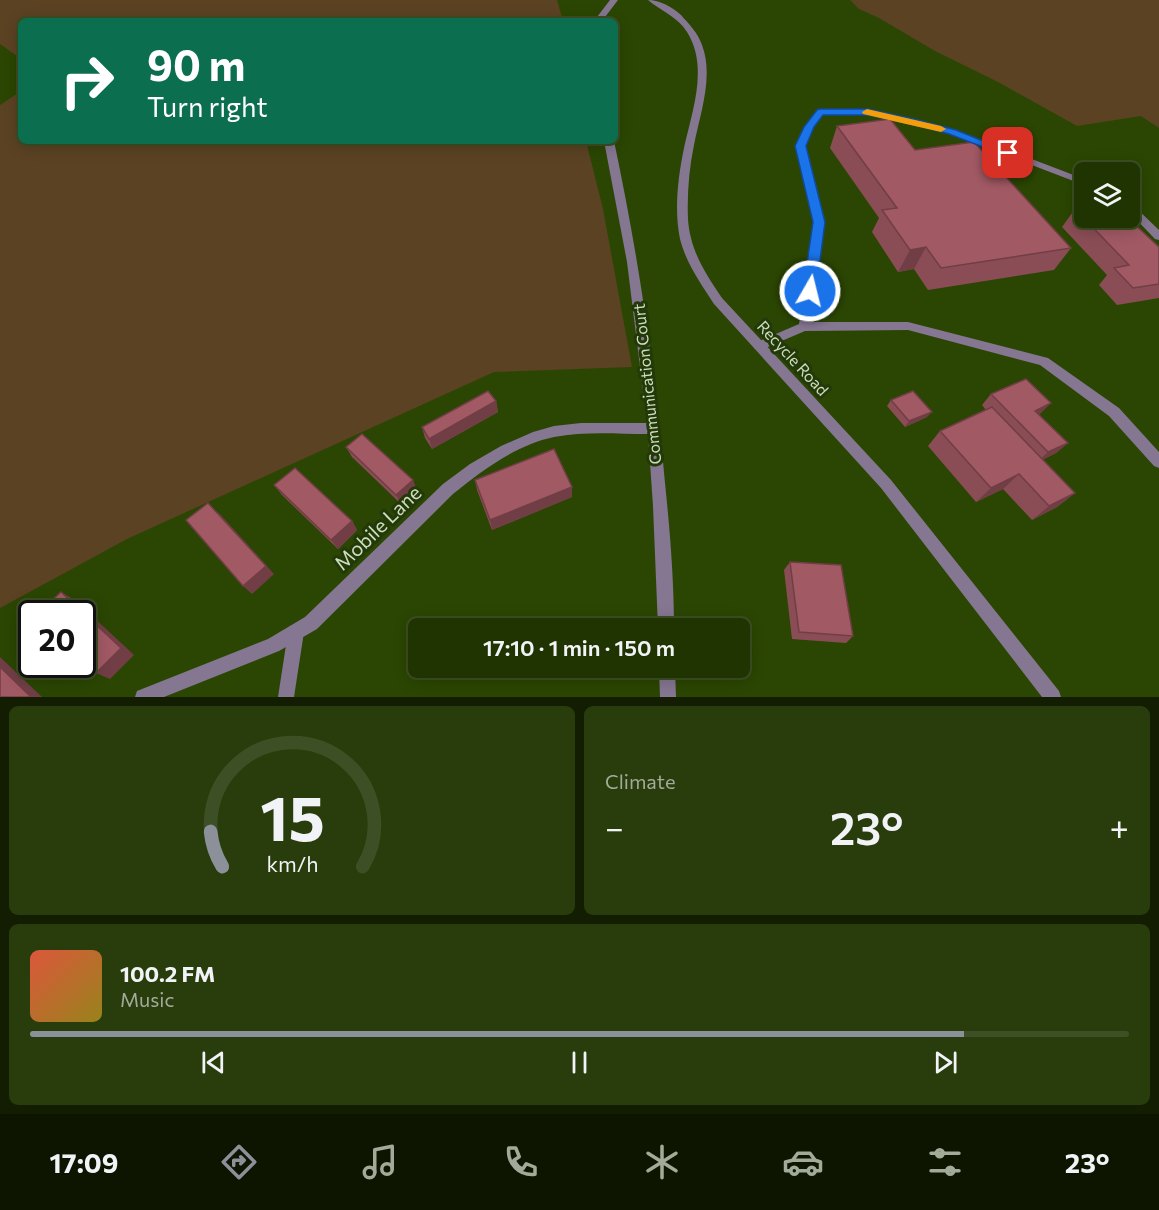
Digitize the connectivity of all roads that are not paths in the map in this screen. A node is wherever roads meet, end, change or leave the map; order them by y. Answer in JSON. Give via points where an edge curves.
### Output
{"nodes":[{"id":1,"x":614,"y":0,"type":"edge"},
{"id":2,"x":652,"y":0,"type":"edge"},
{"id":3,"x":600,"y":18,"type":"edge"},
{"id":4,"x":610,"y":144,"type":"edge"},
{"id":5,"x":1074,"y":178,"type":"edge"},
{"id":6,"x":1140,"y":218,"type":"edge"},
{"id":7,"x":1159,"y":236,"type":"edge"},
{"id":8,"x":804,"y":327,"type":"junction"},
{"id":9,"x":759,"y":346,"type":"junction"},
{"id":10,"x":654,"y":429,"type":"junction"},
{"id":11,"x":1159,"y":462,"type":"edge"},
{"id":12,"x":666,"y":618,"type":"edge"},
{"id":13,"x":296,"y":632,"type":"junction"},
{"id":14,"x":667,"y":678,"type":"edge"},
{"id":15,"x":143,"y":697,"type":"edge"},
{"id":16,"x":286,"y":697,"type":"edge"},
{"id":17,"x":668,"y":697,"type":"edge"},
{"id":18,"x":1053,"y":697,"type":"edge"}],
"edges":[{"from":1,"to":3,"type":"street"},
{"from":2,"to":9,"type":"street","name":"Recycle Road","via":[[686,25],[702,57],[703,86],[688,149],[684,195],[684,230],[693,260],[718,301]]},
{"from":4,"to":10,"type":"street","name":"Communication Court","via":[[636,275]]},
{"from":5,"to":8,"type":"street","via":[[943,129],[868,112],[820,112],[801,146],[819,222]]},
{"from":6,"to":7,"type":"street"},
{"from":8,"to":9,"type":"street"},
{"from":8,"to":11,"type":"street","via":[[908,327],[1044,361],[1114,412]]},
{"from":9,"to":18,"type":"street","name":"Recycle Road","via":[[885,484]]},
{"from":10,"to":12,"type":"street","name":"Communication Court"},
{"from":10,"to":13,"type":"street","name":"Mobile Lane","via":[[569,429],[507,449],[448,489],[311,623]]},
{"from":13,"to":15,"type":"street","name":"Mobile Lane"},
{"from":13,"to":16,"type":"street"},
{"from":14,"to":17,"type":"street"}]}
